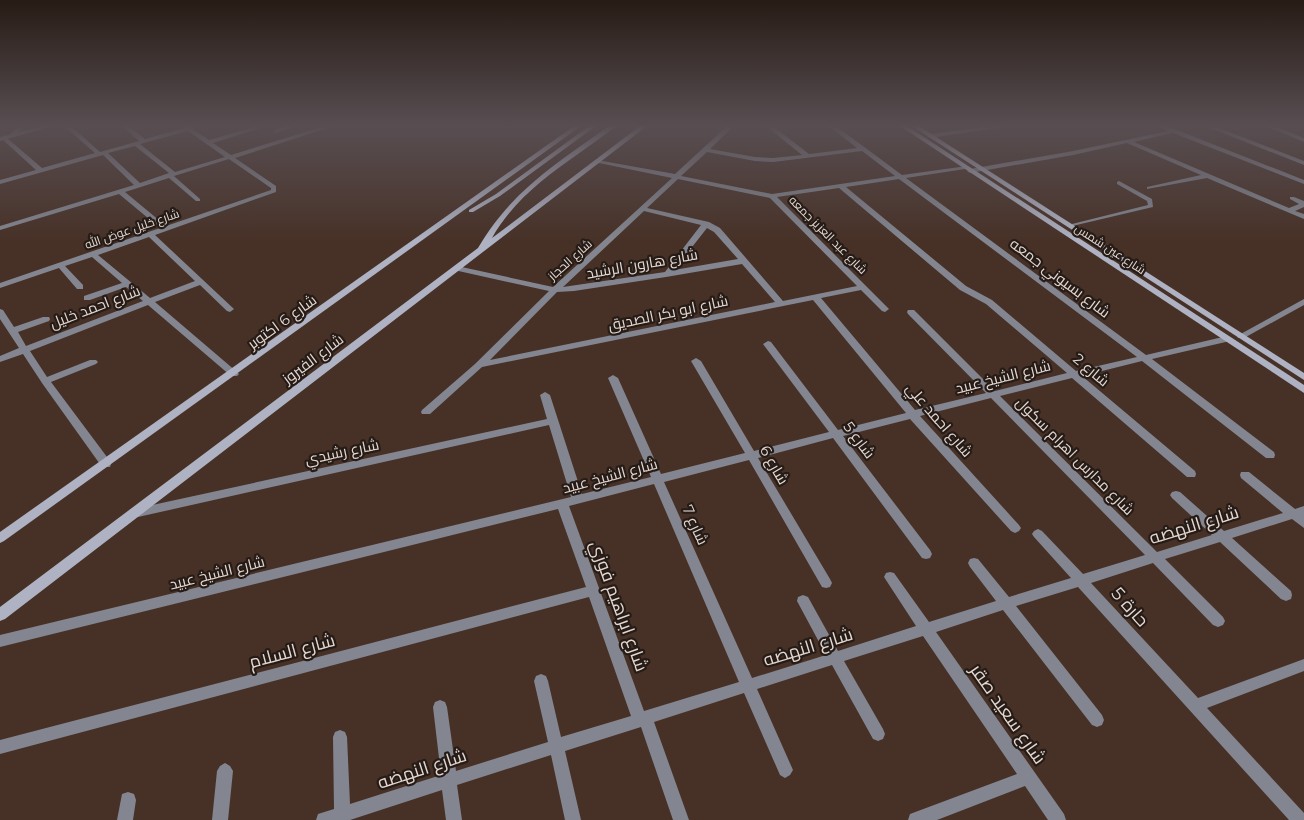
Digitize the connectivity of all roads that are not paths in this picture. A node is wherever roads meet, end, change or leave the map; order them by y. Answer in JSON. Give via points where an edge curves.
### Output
{"nodes":[{"id":1,"x":33,"y":164,"type":"edge"},
{"id":2,"x":61,"y":164,"type":"edge"},
{"id":3,"x":114,"y":164,"type":"edge"},
{"id":4,"x":160,"y":164,"type":"edge"},
{"id":5,"x":206,"y":164,"type":"edge"},
{"id":6,"x":240,"y":164,"type":"edge"},
{"id":7,"x":525,"y":164,"type":"edge"},
{"id":8,"x":540,"y":164,"type":"edge"},
{"id":9,"x":562,"y":164,"type":"edge"},
{"id":10,"x":596,"y":164,"type":"edge"},
{"id":11,"x":611,"y":164,"type":"edge"},
{"id":12,"x":692,"y":164,"type":"edge"},
{"id":13,"x":885,"y":164,"type":"edge"},
{"id":14,"x":960,"y":164,"type":"edge"},
{"id":15,"x":974,"y":164,"type":"edge"},
{"id":16,"x":1006,"y":164,"type":"edge"},
{"id":17,"x":1180,"y":164,"type":"edge"},
{"id":18,"x":1259,"y":164,"type":"edge"},
{"id":19,"x":967,"y":169,"type":"junction"},
{"id":20,"x":981,"y":169,"type":"junction"},
{"id":21,"x":40,"y":170,"type":"junction"},
{"id":22,"x":172,"y":175,"type":"junction"},
{"id":23,"x":902,"y":176,"type":"junction"},
{"id":24,"x":1206,"y":176,"type":"junction"},
{"id":25,"x":678,"y":177,"type":"junction"},
{"id":26,"x":0,"y":182,"type":"edge"},
{"id":27,"x":1304,"y":182,"type":"edge"},
{"id":28,"x":1119,"y":183,"type":"dead end"},
{"id":29,"x":138,"y":185,"type":"junction"},
{"id":30,"x":841,"y":186,"type":"junction"},
{"id":31,"x":1149,"y":188,"type":"dead end"},
{"id":32,"x":120,"y":190,"type":"junction"},
{"id":33,"x":772,"y":196,"type":"junction"},
{"id":34,"x":1292,"y":198,"type":"dead end"},
{"id":35,"x":198,"y":200,"type":"dead end"},
{"id":36,"x":1304,"y":203,"type":"edge"},
{"id":37,"x":643,"y":209,"type":"junction"},
{"id":38,"x":1288,"y":211,"type":"junction"},
{"id":39,"x":1304,"y":217,"type":"edge"},
{"id":40,"x":706,"y":224,"type":"junction"},
{"id":41,"x":1070,"y":226,"type":"junction"},
{"id":42,"x":0,"y":228,"type":"edge"},
{"id":43,"x":165,"y":229,"type":"junction"},
{"id":44,"x":150,"y":234,"type":"junction"},
{"id":45,"x":429,"y":234,"type":"junction"},
{"id":46,"x":482,"y":250,"type":"junction"},
{"id":47,"x":94,"y":254,"type":"junction"},
{"id":48,"x":743,"y":261,"type":"junction"},
{"id":49,"x":60,"y":265,"type":"junction"},
{"id":50,"x":457,"y":268,"type":"junction"},
{"id":51,"x":666,"y":275,"type":"junction"},
{"id":52,"x":200,"y":282,"type":"junction"},
{"id":53,"x":129,"y":283,"type":"junction"},
{"id":54,"x":0,"y":286,"type":"edge"},
{"id":55,"x":80,"y":287,"type":"dead end"},
{"id":56,"x":864,"y":287,"type":"junction"},
{"id":57,"x":555,"y":290,"type":"junction"},
{"id":58,"x":815,"y":297,"type":"junction"},
{"id":59,"x":87,"y":298,"type":"dead end"},
{"id":60,"x":150,"y":300,"type":"junction"},
{"id":61,"x":1304,"y":302,"type":"edge"},
{"id":62,"x":782,"y":304,"type":"junction"},
{"id":63,"x":230,"y":309,"type":"dead end"},
{"id":64,"x":885,"y":309,"type":"dead end"},
{"id":65,"x":911,"y":312,"type":"dead end"},
{"id":66,"x":1,"y":316,"type":"edge"},
{"id":67,"x":46,"y":319,"type":"dead end"},
{"id":68,"x":13,"y":331,"type":"junction"},
{"id":69,"x":1241,"y":336,"type":"junction"},
{"id":70,"x":1227,"y":339,"type":"junction"},
{"id":71,"x":768,"y":344,"type":"dead end"},
{"id":72,"x":24,"y":349,"type":"junction"},
{"id":73,"x":1144,"y":358,"type":"junction"},
{"id":74,"x":0,"y":359,"type":"edge"},
{"id":75,"x":696,"y":361,"type":"dead end"},
{"id":76,"x":93,"y":362,"type":"dead end"},
{"id":77,"x":478,"y":366,"type":"junction"},
{"id":78,"x":234,"y":374,"type":"junction"},
{"id":79,"x":1073,"y":375,"type":"junction"},
{"id":80,"x":1304,"y":377,"type":"edge"},
{"id":81,"x":613,"y":378,"type":"dead end"},
{"id":82,"x":45,"y":381,"type":"junction"},
{"id":83,"x":1304,"y":390,"type":"edge"},
{"id":84,"x":545,"y":395,"type":"dead end"},
{"id":85,"x":994,"y":395,"type":"junction"},
{"id":86,"x":426,"y":412,"type":"dead end"},
{"id":87,"x":913,"y":415,"type":"junction"},
{"id":88,"x":553,"y":422,"type":"junction"},
{"id":89,"x":836,"y":434,"type":"junction"},
{"id":90,"x":751,"y":455,"type":"junction"},
{"id":91,"x":1270,"y":455,"type":"dead end"},
{"id":92,"x":106,"y":464,"type":"junction"},
{"id":93,"x":1191,"y":474,"type":"dead end"},
{"id":94,"x":1245,"y":475,"type":"dead end"},
{"id":95,"x":657,"y":478,"type":"junction"},
{"id":96,"x":1176,"y":495,"type":"dead end"},
{"id":97,"x":578,"y":500,"type":"junction"},
{"id":98,"x":562,"y":504,"type":"junction"},
{"id":99,"x":138,"y":512,"type":"junction"},
{"id":100,"x":1300,"y":516,"type":"edge"},
{"id":101,"x":1015,"y":528,"type":"dead end"},
{"id":102,"x":1038,"y":534,"type":"dead end"},
{"id":103,"x":1222,"y":536,"type":"junction"},
{"id":104,"x":0,"y":538,"type":"edge"},
{"id":105,"x":926,"y":554,"type":"dead end"},
{"id":106,"x":1155,"y":557,"type":"junction"},
{"id":107,"x":974,"y":563,"type":"dead end"},
{"id":108,"x":890,"y":577,"type":"dead end"},
{"id":109,"x":1080,"y":580,"type":"junction"},
{"id":110,"x":826,"y":583,"type":"dead end"},
{"id":111,"x":593,"y":591,"type":"junction"},
{"id":112,"x":1286,"y":594,"type":"dead end"},
{"id":113,"x":803,"y":601,"type":"dead end"},
{"id":114,"x":1005,"y":604,"type":"junction"},
{"id":115,"x":0,"y":615,"type":"edge"},
{"id":116,"x":1218,"y":622,"type":"dead end"},
{"id":117,"x":926,"y":629,"type":"junction"},
{"id":118,"x":0,"y":640,"type":"edge"},
{"id":119,"x":835,"y":658,"type":"junction"},
{"id":120,"x":1304,"y":665,"type":"edge"},
{"id":121,"x":541,"y":681,"type":"dead end"},
{"id":122,"x":748,"y":685,"type":"junction"},
{"id":123,"x":440,"y":706,"type":"dead end"},
{"id":124,"x":1195,"y":706,"type":"junction"},
{"id":125,"x":642,"y":719,"type":"junction"},
{"id":126,"x":1096,"y":720,"type":"dead end"},
{"id":127,"x":878,"y":734,"type":"dead end"},
{"id":128,"x":340,"y":737,"type":"dead end"},
{"id":129,"x":556,"y":746,"type":"junction"},
{"id":130,"x":0,"y":747,"type":"edge"},
{"id":131,"x":785,"y":770,"type":"dead end"},
{"id":132,"x":225,"y":771,"type":"dead end"},
{"id":133,"x":1028,"y":777,"type":"junction"},
{"id":134,"x":449,"y":780,"type":"junction"},
{"id":135,"x":128,"y":800,"type":"dead end"},
{"id":136,"x":342,"y":817,"type":"edge"},
{"id":137,"x":125,"y":820,"type":"edge"},
{"id":138,"x":220,"y":820,"type":"edge"},
{"id":139,"x":324,"y":820,"type":"edge"},
{"id":140,"x":454,"y":820,"type":"edge"},
{"id":141,"x":573,"y":820,"type":"edge"},
{"id":142,"x":681,"y":820,"type":"edge"},
{"id":143,"x":916,"y":820,"type":"edge"},
{"id":144,"x":1058,"y":820,"type":"edge"},
{"id":145,"x":1300,"y":820,"type":"edge"}],
"edges":[{"from":1,"to":21,"type":"street"},
{"from":2,"to":21,"type":"street"},
{"from":3,"to":29,"type":"street"},
{"from":4,"to":22,"type":"street"},
{"from":5,"to":22,"type":"street"},
{"from":6,"to":43,"type":"street","name":"شارع خليل عوض الله","via":[[274,187],[274,191]]},
{"from":7,"to":45,"type":"main road","name":"شارع 6 اكتوبر"},
{"from":8,"to":45,"type":"main road","via":[[484,203]]},
{"from":9,"to":46,"type":"main road","via":[[502,215]]},
{"from":10,"to":46,"type":"main road","name":"شارع الفيروز"},
{"from":11,"to":25,"type":"street","name":"شارع عبد العزيز جمعه"},
{"from":12,"to":25,"type":"street","name":"شارع الحجاز"},
{"from":13,"to":23,"type":"street","name":"شارع بسيوني جمعه"},
{"from":14,"to":19,"type":"main road","name":"شارع عين شمس"},
{"from":15,"to":20,"type":"main road","name":"شارع عين شمس"},
{"from":16,"to":20,"type":"street"},
{"from":17,"to":24,"type":"street"},
{"from":18,"to":27,"type":"street"},
{"from":19,"to":20,"type":"street"},
{"from":19,"to":23,"type":"street"},
{"from":19,"to":70,"type":"main road","name":"شارع عين شمس"},
{"from":20,"to":41,"type":"main road","name":"شارع عين شمس"},
{"from":21,"to":26,"type":"street"},
{"from":22,"to":29,"type":"street"},
{"from":22,"to":35,"type":"street"},
{"from":23,"to":30,"type":"street"},
{"from":23,"to":73,"type":"street","name":"شارع بسيوني جمعه"},
{"from":24,"to":31,"type":"street"},
{"from":24,"to":38,"type":"street"},
{"from":25,"to":33,"type":"street","name":"شارع عبد العزيز جمعه"},
{"from":25,"to":37,"type":"street","name":"شارع الحجاز"},
{"from":28,"to":41,"type":"lane","via":[[1150,200],[1151,206]]},
{"from":29,"to":32,"type":"street"},
{"from":30,"to":33,"type":"street"},
{"from":30,"to":79,"type":"street","name":"شارع 2","via":[[970,292],[989,302]]},
{"from":32,"to":42,"type":"street"},
{"from":32,"to":43,"type":"street"},
{"from":33,"to":56,"type":"street","name":"شارع عبد العزيز جمعه"},
{"from":34,"to":36,"type":"street"},
{"from":36,"to":38,"type":"street"},
{"from":37,"to":40,"type":"street"},
{"from":37,"to":57,"type":"street","name":"شارع الحجاز"},
{"from":38,"to":39,"type":"street"},
{"from":40,"to":48,"type":"street","via":[[717,230]]},
{"from":40,"to":51,"type":"street"},
{"from":41,"to":69,"type":"main road","name":"شارع عين شمس"},
{"from":43,"to":44,"type":"street","name":"شارع خليل عوض الله"},
{"from":44,"to":47,"type":"street","name":"شارع خليل عوض الله"},
{"from":44,"to":52,"type":"street"},
{"from":45,"to":78,"type":"main road","name":"شارع 6 اكتوبر"},
{"from":46,"to":50,"type":"main road","name":"شارع الفيروز"},
{"from":47,"to":49,"type":"street","name":"شارع خليل عوض الله"},
{"from":47,"to":53,"type":"street"},
{"from":48,"to":51,"type":"street","name":"شارع هارون الرشيد"},
{"from":48,"to":62,"type":"street"},
{"from":49,"to":54,"type":"street","name":"شارع خليل عوض الله"},
{"from":49,"to":55,"type":"street"},
{"from":50,"to":57,"type":"street","name":"شارع هارون الرشيد"},
{"from":50,"to":99,"type":"main road","name":"شارع الفيروز"},
{"from":51,"to":57,"type":"street","name":"شارع هارون الرشيد","via":[[589,288]]},
{"from":52,"to":60,"type":"street","name":"شارع احمد خليل"},
{"from":52,"to":63,"type":"street"},
{"from":53,"to":59,"type":"street"},
{"from":53,"to":60,"type":"street"},
{"from":56,"to":58,"type":"street","name":"شارع ابو بكر الصديق"},
{"from":56,"to":64,"type":"street","name":"شارع عبد العزيز جمعه"},
{"from":57,"to":77,"type":"street","name":"شارع الحجاز"},
{"from":58,"to":62,"type":"street","name":"شارع ابو بكر الصديق"},
{"from":58,"to":87,"type":"street","name":"شارع احمد علي"},
{"from":60,"to":72,"type":"street","name":"شارع احمد خليل"},
{"from":60,"to":78,"type":"street"},
{"from":61,"to":69,"type":"street"},
{"from":62,"to":77,"type":"street","name":"شارع ابو بكر الصديق"},
{"from":65,"to":85,"type":"street","name":"شارع مدارس اهرام سكول"},
{"from":66,"to":68,"type":"street"},
{"from":67,"to":68,"type":"street"},
{"from":68,"to":72,"type":"street"},
{"from":69,"to":80,"type":"main road","name":"شارع عين شمس"},
{"from":70,"to":73,"type":"street","name":"شارع الشيخ عبيد"},
{"from":70,"to":83,"type":"main road","name":"شارع عين شمس"},
{"from":71,"to":89,"type":"street","name":"شارع 5"},
{"from":72,"to":74,"type":"street","name":"شارع احمد خليل"},
{"from":72,"to":82,"type":"street"},
{"from":73,"to":79,"type":"street","name":"شارع الشيخ عبيد"},
{"from":73,"to":91,"type":"street","name":"شارع بسيوني جمعه"},
{"from":75,"to":90,"type":"street","name":"شارع 6"},
{"from":76,"to":82,"type":"street"},
{"from":77,"to":86,"type":"street","name":"شارع الحجاز"},
{"from":78,"to":92,"type":"main road","name":"شارع 6 اكتوبر"},
{"from":79,"to":85,"type":"street","name":"شارع الشيخ عبيد"},
{"from":79,"to":93,"type":"street","name":"شارع 2"},
{"from":81,"to":95,"type":"street","name":"شارع 7"},
{"from":82,"to":92,"type":"street"},
{"from":84,"to":88,"type":"street"},
{"from":85,"to":87,"type":"street","name":"شارع الشيخ عبيد"},
{"from":85,"to":106,"type":"street","name":"شارع مدارس اهرام سكول"},
{"from":87,"to":89,"type":"street","name":"شارع الشيخ عبيد"},
{"from":87,"to":101,"type":"street","name":"شارع احمد علي"},
{"from":88,"to":97,"type":"street"},
{"from":88,"to":99,"type":"street","name":"شارع رشيدي"},
{"from":89,"to":90,"type":"street","name":"شارع الشيخ عبيد"},
{"from":89,"to":105,"type":"street","name":"شارع 5"},
{"from":90,"to":95,"type":"street","name":"شارع الشيخ عبيد"},
{"from":90,"to":110,"type":"street","name":"شارع 6"},
{"from":92,"to":104,"type":"main road","name":"شارع 6 اكتوبر"},
{"from":94,"to":100,"type":"street"},
{"from":95,"to":97,"type":"street","name":"شارع الشيخ عبيد"},
{"from":95,"to":122,"type":"street","name":"شارع 7"},
{"from":96,"to":103,"type":"street"},
{"from":97,"to":98,"type":"street","name":"شارع الشيخ عبيد"},
{"from":98,"to":111,"type":"street","name":"شارع ابراهيم فوزي"},
{"from":98,"to":118,"type":"street","name":"شارع الشيخ عبيد"},
{"from":99,"to":115,"type":"main road","name":"شارع الفيروز"},
{"from":100,"to":103,"type":"street","name":"شارع النهضه"},
{"from":102,"to":109,"type":"street","name":"حارة 5"},
{"from":103,"to":106,"type":"street","name":"شارع النهضه"},
{"from":103,"to":112,"type":"street"},
{"from":106,"to":109,"type":"street","name":"شارع النهضه"},
{"from":106,"to":116,"type":"street","name":"شارع مدارس اهرام سكول"},
{"from":107,"to":114,"type":"street"},
{"from":108,"to":117,"type":"street","name":"شارع سعيد صقر"},
{"from":109,"to":114,"type":"street","name":"شارع النهضه"},
{"from":109,"to":124,"type":"street","name":"حارة 5"},
{"from":111,"to":125,"type":"street","name":"شارع ابراهيم فوزي"},
{"from":111,"to":130,"type":"street","name":"شارع السلام"},
{"from":113,"to":119,"type":"street"},
{"from":114,"to":117,"type":"street","name":"شارع النهضه"},
{"from":114,"to":126,"type":"street"},
{"from":117,"to":119,"type":"street","name":"شارع النهضه"},
{"from":117,"to":133,"type":"street","name":"شارع سعيد صقر"},
{"from":119,"to":122,"type":"street","name":"شارع النهضه"},
{"from":119,"to":127,"type":"street"},
{"from":120,"to":124,"type":"street"},
{"from":121,"to":129,"type":"street"},
{"from":122,"to":125,"type":"street","name":"شارع النهضه"},
{"from":122,"to":131,"type":"street","name":"شارع 7"},
{"from":123,"to":134,"type":"street"},
{"from":124,"to":145,"type":"street","name":"حارة 5"},
{"from":125,"to":129,"type":"street","name":"شارع النهضه"},
{"from":125,"to":142,"type":"street","name":"شارع ابراهيم فوزي"},
{"from":128,"to":136,"type":"street"},
{"from":129,"to":134,"type":"street","name":"شارع النهضه"},
{"from":129,"to":141,"type":"street"},
{"from":132,"to":138,"type":"street"},
{"from":133,"to":143,"type":"street"},
{"from":133,"to":144,"type":"street","name":"شارع سعيد صقر"},
{"from":134,"to":136,"type":"street","name":"شارع النهضه"},
{"from":134,"to":140,"type":"street"},
{"from":135,"to":137,"type":"street"},
{"from":136,"to":139,"type":"street","name":"شارع النهضه"}]}
